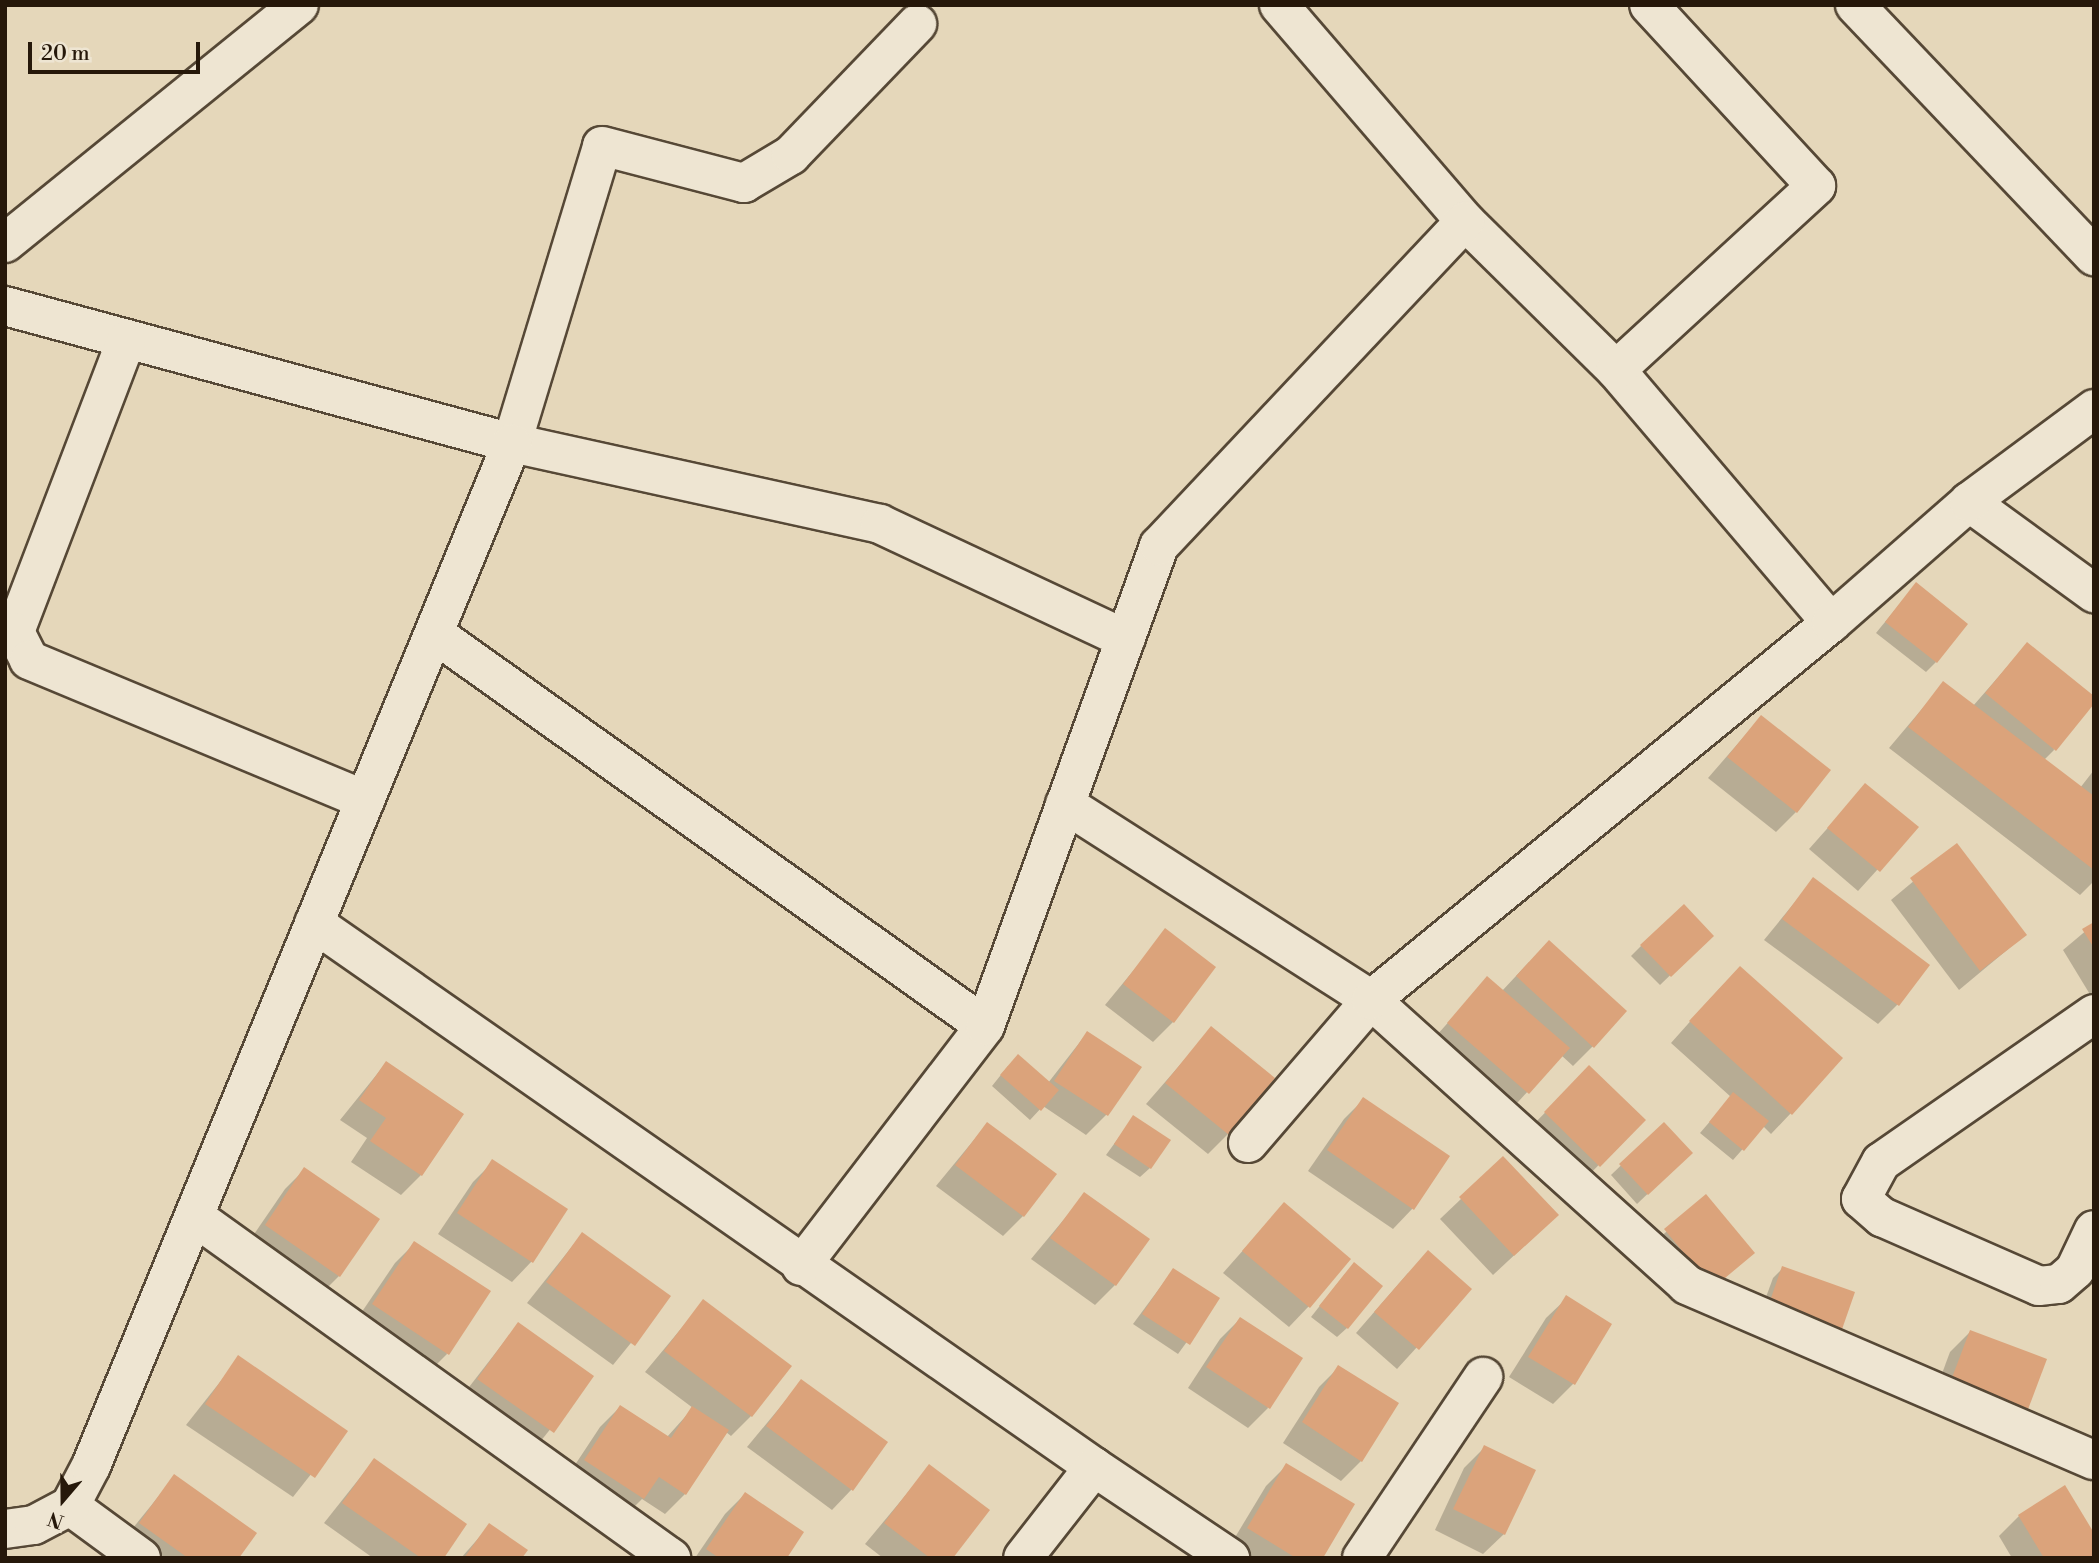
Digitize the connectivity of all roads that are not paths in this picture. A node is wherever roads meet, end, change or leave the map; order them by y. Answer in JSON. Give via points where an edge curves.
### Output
{"nodes":[{"id":1,"x":299,"y":5,"type":"edge"},
{"id":2,"x":1279,"y":5,"type":"edge"},
{"id":3,"x":1649,"y":5,"type":"edge"},
{"id":4,"x":1856,"y":5,"type":"edge"},
{"id":5,"x":917,"y":24,"type":"dead end"},
{"id":6,"x":1465,"y":221,"type":"junction"},
{"id":7,"x":5,"y":243,"type":"edge"},
{"id":8,"x":2094,"y":256,"type":"edge"},
{"id":9,"x":5,"y":306,"type":"edge"},
{"id":10,"x":126,"y":341,"type":"junction"},
{"id":11,"x":1616,"y":370,"type":"junction"},
{"id":12,"x":2094,"y":410,"type":"edge"},
{"id":13,"x":512,"y":443,"type":"junction"},
{"id":14,"x":1969,"y":502,"type":"junction"},
{"id":15,"x":2094,"y":593,"type":"edge"},
{"id":16,"x":1831,"y":623,"type":"junction"},
{"id":17,"x":435,"y":634,"type":"junction"},
{"id":18,"x":1125,"y":639,"type":"junction"},
{"id":19,"x":365,"y":800,"type":"junction"},
{"id":20,"x":1065,"y":804,"type":"junction"},
{"id":21,"x":314,"y":923,"type":"junction"},
{"id":22,"x":1371,"y":1000,"type":"junction"},
{"id":23,"x":2094,"y":1014,"type":"edge"},
{"id":24,"x":985,"y":1026,"type":"junction"},
{"id":25,"x":1248,"y":1143,"type":"dead end"},
{"id":26,"x":195,"y":1217,"type":"junction"},
{"id":27,"x":2094,"y":1230,"type":"edge"},
{"id":28,"x":802,"y":1266,"type":"junction"},
{"id":29,"x":1483,"y":1377,"type":"dead end"},
{"id":30,"x":2094,"y":1460,"type":"edge"},
{"id":31,"x":1094,"y":1466,"type":"junction"},
{"id":32,"x":70,"y":1506,"type":"junction"},
{"id":33,"x":5,"y":1529,"type":"edge"},
{"id":34,"x":141,"y":1558,"type":"edge"},
{"id":35,"x":671,"y":1558,"type":"edge"},
{"id":36,"x":1023,"y":1558,"type":"edge"},
{"id":37,"x":1230,"y":1558,"type":"edge"},
{"id":38,"x":1362,"y":1558,"type":"edge"}],
"edges":[{"from":1,"to":7,"type":"street"},
{"from":2,"to":6,"type":"street"},
{"from":3,"to":11,"type":"street","via":[[1816,186]]},
{"from":4,"to":8,"type":"street"},
{"from":5,"to":13,"type":"street","via":[[791,155],[744,183],[602,146]]},
{"from":6,"to":11,"type":"street"},
{"from":6,"to":18,"type":"street","via":[[1158,546]]},
{"from":9,"to":10,"type":"street"},
{"from":10,"to":13,"type":"street"},
{"from":10,"to":19,"type":"street","via":[[15,632],[29,660]]},
{"from":11,"to":16,"type":"street"},
{"from":12,"to":14,"type":"street"},
{"from":13,"to":17,"type":"street"},
{"from":13,"to":18,"type":"street","via":[[880,524]]},
{"from":14,"to":15,"type":"street"},
{"from":14,"to":16,"type":"street"},
{"from":16,"to":22,"type":"street"},
{"from":17,"to":19,"type":"street"},
{"from":17,"to":24,"type":"street"},
{"from":18,"to":20,"type":"street"},
{"from":19,"to":21,"type":"street"},
{"from":20,"to":22,"type":"street"},
{"from":20,"to":24,"type":"street"},
{"from":21,"to":26,"type":"street"},
{"from":21,"to":28,"type":"street"},
{"from":22,"to":25,"type":"street"},
{"from":22,"to":30,"type":"street","via":[[1687,1285]]},
{"from":23,"to":27,"type":"street","via":[[1881,1162],[1861,1199],[1882,1217],[2039,1286],[2059,1284],[2075,1269]]},
{"from":24,"to":28,"type":"street"},
{"from":26,"to":32,"type":"street"},
{"from":26,"to":35,"type":"street"},
{"from":28,"to":31,"type":"street"},
{"from":29,"to":38,"type":"street"},
{"from":31,"to":36,"type":"street"},
{"from":31,"to":37,"type":"street"},
{"from":32,"to":33,"type":"street","via":[[34,1525]]},
{"from":32,"to":34,"type":"street"}]}
